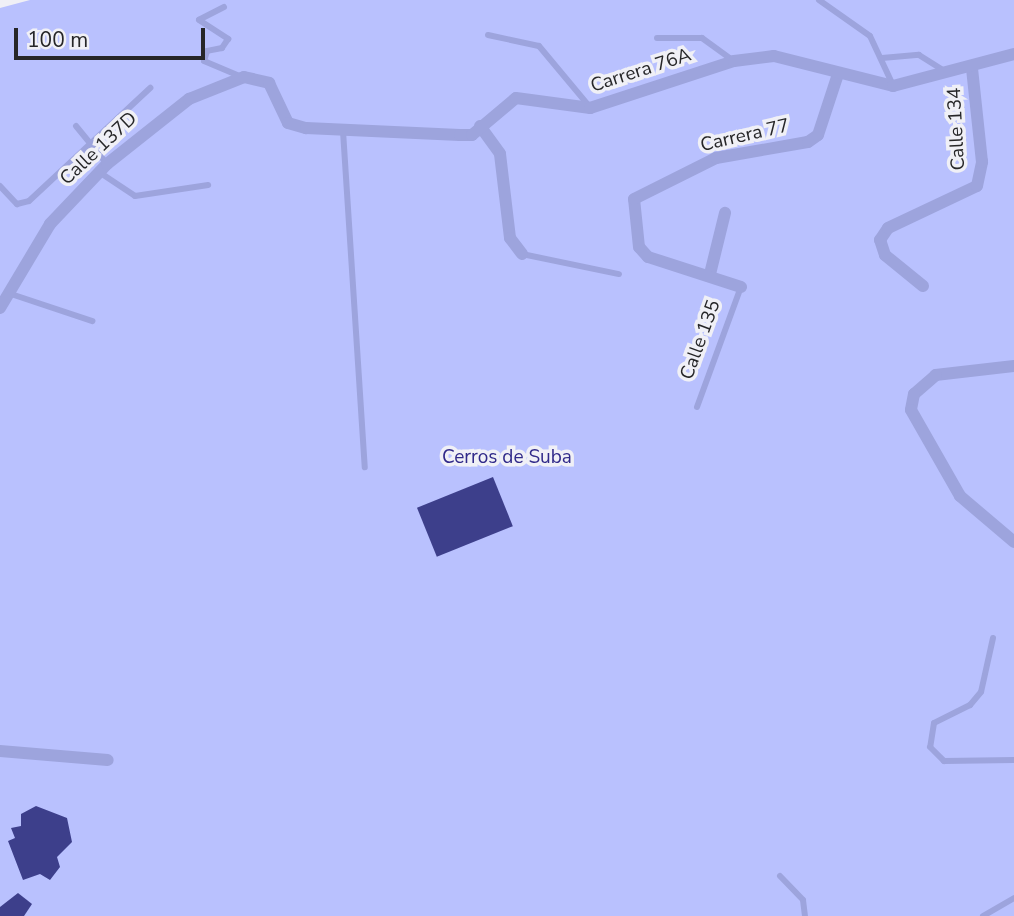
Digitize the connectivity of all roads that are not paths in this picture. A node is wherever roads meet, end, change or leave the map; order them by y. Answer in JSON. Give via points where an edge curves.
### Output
{"nodes":[{"id":1,"x":819,"y":0,"type":"edge"},
{"id":2,"x":224,"y":8,"type":"dead end"},
{"id":3,"x":488,"y":35,"type":"dead end"},
{"id":4,"x":657,"y":38,"type":"dead end"},
{"id":5,"x":1014,"y":54,"type":"edge"},
{"id":6,"x":882,"y":58,"type":"junction"},
{"id":7,"x":734,"y":61,"type":"junction"},
{"id":8,"x":972,"y":69,"type":"junction"},
{"id":9,"x":838,"y":74,"type":"junction"},
{"id":10,"x":951,"y":74,"type":"junction"},
{"id":11,"x":244,"y":77,"type":"junction"},
{"id":12,"x":893,"y":86,"type":"junction"},
{"id":13,"x":150,"y":88,"type":"dead end"},
{"id":14,"x":590,"y":108,"type":"junction"},
{"id":15,"x":76,"y":126,"type":"dead end"},
{"id":16,"x":480,"y":126,"type":"junction"},
{"id":17,"x":343,"y":129,"type":"junction"},
{"id":18,"x":93,"y":147,"type":"junction"},
{"id":19,"x":103,"y":168,"type":"junction"},
{"id":20,"x":208,"y":185,"type":"dead end"},
{"id":21,"x":0,"y":186,"type":"edge"},
{"id":22,"x":725,"y":213,"type":"dead end"},
{"id":23,"x":523,"y":254,"type":"joint"},
{"id":24,"x":619,"y":274,"type":"dead end"},
{"id":25,"x":710,"y":274,"type":"junction"},
{"id":26,"x":923,"y":286,"type":"dead end"},
{"id":27,"x":741,"y":287,"type":"joint"},
{"id":28,"x":8,"y":293,"type":"junction"},
{"id":29,"x":0,"y":308,"type":"edge"},
{"id":30,"x":92,"y":321,"type":"dead end"},
{"id":31,"x":1014,"y":366,"type":"edge"},
{"id":32,"x":697,"y":407,"type":"dead end"},
{"id":33,"x":365,"y":467,"type":"dead end"},
{"id":34,"x":1014,"y":542,"type":"edge"},
{"id":35,"x":993,"y":638,"type":"dead end"},
{"id":36,"x":0,"y":751,"type":"edge"},
{"id":37,"x":108,"y":760,"type":"dead end"},
{"id":38,"x":1014,"y":760,"type":"edge"},
{"id":39,"x":780,"y":876,"type":"dead end"},
{"id":40,"x":1014,"y":898,"type":"edge"},
{"id":41,"x":805,"y":916,"type":"edge"},
{"id":42,"x":983,"y":916,"type":"edge"}],
"edges":[{"from":1,"to":6,"type":"lane","via":[[870,36]]},
{"from":2,"to":11,"type":"lane","via":[[199,20],[228,39],[222,48],[207,51],[204,61]]},
{"from":3,"to":14,"type":"lane","via":[[547,52]]},
{"from":4,"to":7,"type":"lane","via":[[702,38]]},
{"from":5,"to":8,"type":"street","name":"Carrera 76A"},
{"from":6,"to":10,"type":"lane","via":[[919,55]]},
{"from":6,"to":12,"type":"lane"},
{"from":7,"to":9,"type":"street","name":"Carrera 76A","via":[[774,56]]},
{"from":7,"to":14,"type":"street","name":"Carrera 76A"},
{"from":8,"to":10,"type":"street","name":"Carrera 76A"},
{"from":8,"to":26,"type":"street","name":"Calle 134","via":[[982,162],[977,187],[883,233],[885,255]]},
{"from":9,"to":12,"type":"street","name":"Carrera 76A"},
{"from":9,"to":25,"type":"street","name":"Carrera 77","via":[[818,135],[716,158],[640,190],[631,214],[639,247],[648,257]]},
{"from":10,"to":12,"type":"street","name":"Carrera 76A"},
{"from":11,"to":17,"type":"street","name":"Carrera 76A","via":[[269,83],[288,122]]},
{"from":11,"to":19,"type":"street","name":"Calle 137D","via":[[189,99]]},
{"from":13,"to":18,"type":"lane"},
{"from":14,"to":16,"type":"street","name":"Carrera 76A","via":[[516,98]]},
{"from":15,"to":18,"type":"lane"},
{"from":16,"to":17,"type":"street","name":"Carrera 76A","via":[[460,135]]},
{"from":16,"to":23,"type":"street","via":[[500,154],[510,238]]},
{"from":17,"to":33,"type":"lane"},
{"from":18,"to":19,"type":"lane"},
{"from":18,"to":21,"type":"lane","via":[[29,201],[17,204]]},
{"from":19,"to":20,"type":"lane","via":[[135,195]]},
{"from":19,"to":28,"type":"street","name":"Calle 137D","via":[[50,225]]},
{"from":22,"to":25,"type":"street"},
{"from":23,"to":24,"type":"lane"},
{"from":25,"to":27,"type":"street"},
{"from":27,"to":32,"type":"lane","name":"Calle 135"},
{"from":28,"to":29,"type":"street","name":"Calle 137D"},
{"from":28,"to":30,"type":"lane"},
{"from":31,"to":34,"type":"street","via":[[936,375],[914,394],[911,410],[960,496]]},
{"from":35,"to":38,"type":"lane","via":[[981,692],[970,705],[934,723],[930,747],[944,761]]},
{"from":36,"to":37,"type":"street"},
{"from":39,"to":41,"type":"lane","via":[[803,900]]},
{"from":40,"to":42,"type":"lane"}]}
